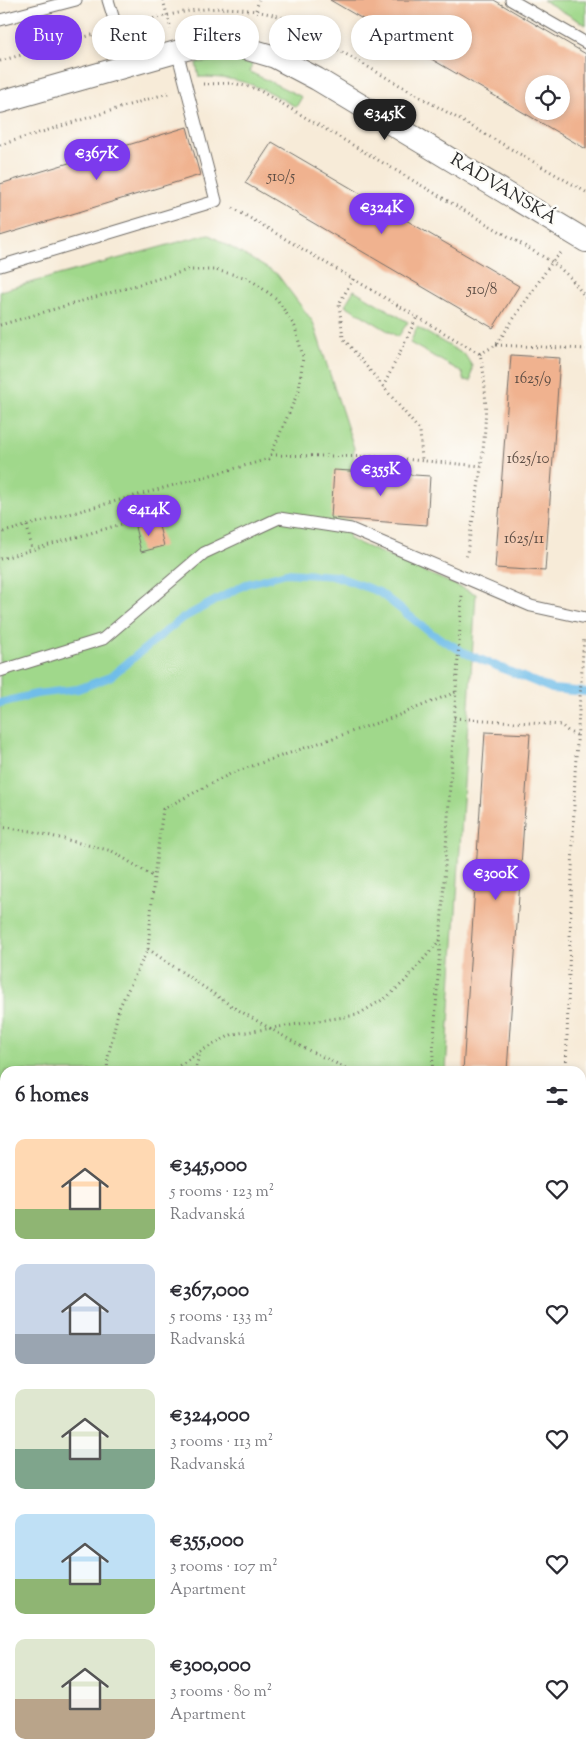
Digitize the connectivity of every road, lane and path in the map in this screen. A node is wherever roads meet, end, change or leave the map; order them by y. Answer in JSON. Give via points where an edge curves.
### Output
{"nodes":[{"id":1,"x":76,"y":0,"type":"edge"},
{"id":2,"x":108,"y":0,"type":"edge"},
{"id":3,"x":259,"y":0,"type":"edge"},
{"id":4,"x":510,"y":0,"type":"edge"},
{"id":5,"x":256,"y":10,"type":"dead end"},
{"id":6,"x":0,"y":20,"type":"edge"},
{"id":7,"x":586,"y":43,"type":"edge"},
{"id":8,"x":175,"y":52,"type":"edge"},
{"id":9,"x":259,"y":52,"type":"edge"},
{"id":10,"x":180,"y":60,"type":"edge"},
{"id":11,"x":128,"y":65,"type":"junction"},
{"id":12,"x":187,"y":87,"type":"junction"},
{"id":13,"x":0,"y":102,"type":"edge"},
{"id":14,"x":0,"y":145,"type":"edge"},
{"id":15,"x":224,"y":203,"type":"dead end"},
{"id":16,"x":586,"y":241,"type":"edge"},
{"id":17,"x":552,"y":262,"type":"junction"},
{"id":18,"x":0,"y":266,"type":"edge"},
{"id":19,"x":353,"y":279,"type":"junction"},
{"id":20,"x":586,"y":298,"type":"edge"},
{"id":21,"x":417,"y":317,"type":"junction"},
{"id":22,"x":0,"y":325,"type":"edge"},
{"id":23,"x":496,"y":345,"type":"junction"},
{"id":24,"x":586,"y":349,"type":"edge"},
{"id":25,"x":480,"y":354,"type":"junction"},
{"id":26,"x":383,"y":387,"type":"junction"},
{"id":27,"x":271,"y":455,"type":"junction"},
{"id":28,"x":422,"y":460,"type":"junction"},
{"id":29,"x":481,"y":466,"type":"junction"},
{"id":30,"x":144,"y":494,"type":"junction"},
{"id":31,"x":27,"y":526,"type":"junction"},
{"id":32,"x":0,"y":533,"type":"edge"},
{"id":33,"x":32,"y":549,"type":"junction"},
{"id":34,"x":0,"y":559,"type":"edge"},
{"id":35,"x":463,"y":576,"type":"junction"},
{"id":36,"x":461,"y":616,"type":"dead end"},
{"id":37,"x":586,"y":618,"type":"edge"},
{"id":38,"x":583,"y":656,"type":"dead end"},
{"id":39,"x":0,"y":671,"type":"edge"},
{"id":40,"x":456,"y":692,"type":"junction"},
{"id":41,"x":454,"y":718,"type":"junction"},
{"id":42,"x":579,"y":734,"type":"junction"},
{"id":43,"x":0,"y":827,"type":"edge"},
{"id":44,"x":154,"y":877,"type":"junction"},
{"id":45,"x":441,"y":939,"type":"junction"},
{"id":46,"x":148,"y":949,"type":"junction"},
{"id":47,"x":272,"y":1030,"type":"junction"},
{"id":48,"x":201,"y":1051,"type":"junction"},
{"id":49,"x":107,"y":1066,"type":"edge"},
{"id":50,"x":178,"y":1066,"type":"edge"},
{"id":51,"x":196,"y":1066,"type":"edge"},
{"id":52,"x":342,"y":1066,"type":"edge"},
{"id":53,"x":432,"y":1066,"type":"edge"},
{"id":54,"x":566,"y":1066,"type":"edge"}],
"edges":[{"from":1,"to":6,"type":"lane"},
{"from":2,"to":11,"type":"lane"},
{"from":3,"to":5,"type":"path"},
{"from":4,"to":7,"type":"lane"},
{"from":8,"to":11,"type":"street","name":"RADVANSKÁ"},
{"from":9,"to":16,"type":"street","name":"RADVANSKÁ","via":[[317,79]]},
{"from":10,"to":12,"type":"lane"},
{"from":11,"to":13,"type":"street","name":"RADVANSKÁ"},
{"from":12,"to":14,"type":"path"},
{"from":12,"to":17,"type":"path","via":[[215,82],[256,89]]},
{"from":12,"to":18,"type":"lane","via":[[216,201]]},
{"from":15,"to":19,"type":"path"},
{"from":17,"to":20,"type":"path","via":[[569,276]]},
{"from":17,"to":23,"type":"path"},
{"from":19,"to":21,"type":"path"},
{"from":19,"to":26,"type":"path","via":[[339,304],[343,338]]},
{"from":21,"to":25,"type":"path"},
{"from":21,"to":26,"type":"path"},
{"from":22,"to":27,"type":"path","via":[[188,270],[215,270],[248,278],[277,299],[295,327],[303,357],[299,390]]},
{"from":23,"to":24,"type":"path"},
{"from":23,"to":25,"type":"path"},
{"from":25,"to":29,"type":"path","via":[[485,376]]},
{"from":26,"to":28,"type":"path","via":[[420,432]]},
{"from":27,"to":28,"type":"path"},
{"from":27,"to":30,"type":"path","via":[[269,459]]},
{"from":28,"to":29,"type":"path"},
{"from":29,"to":35,"type":"path"},
{"from":30,"to":31,"type":"path"},
{"from":30,"to":33,"type":"path","via":[[150,516]]},
{"from":31,"to":32,"type":"path"},
{"from":31,"to":33,"type":"path"},
{"from":33,"to":34,"type":"path"},
{"from":35,"to":37,"type":"lane","via":[[531,606]]},
{"from":35,"to":39,"type":"lane","via":[[351,529],[279,518],[204,553],[103,639]]},
{"from":36,"to":40,"type":"path"},
{"from":38,"to":42,"type":"path"},
{"from":40,"to":41,"type":"path"},
{"from":40,"to":44,"type":"path","via":[[232,773],[163,809]]},
{"from":41,"to":42,"type":"path","via":[[561,724],[569,732]]},
{"from":41,"to":45,"type":"path"},
{"from":42,"to":54,"type":"path"},
{"from":43,"to":44,"type":"path","via":[[31,831],[112,851]]},
{"from":44,"to":46,"type":"path"},
{"from":45,"to":47,"type":"path","via":[[404,982],[357,1016]]},
{"from":45,"to":53,"type":"path"},
{"from":46,"to":47,"type":"path"},
{"from":46,"to":49,"type":"path","via":[[120,1008]]},
{"from":47,"to":48,"type":"path","via":[[232,1034]]},
{"from":47,"to":52,"type":"path"},
{"from":48,"to":50,"type":"path"},
{"from":48,"to":51,"type":"path"}]}
